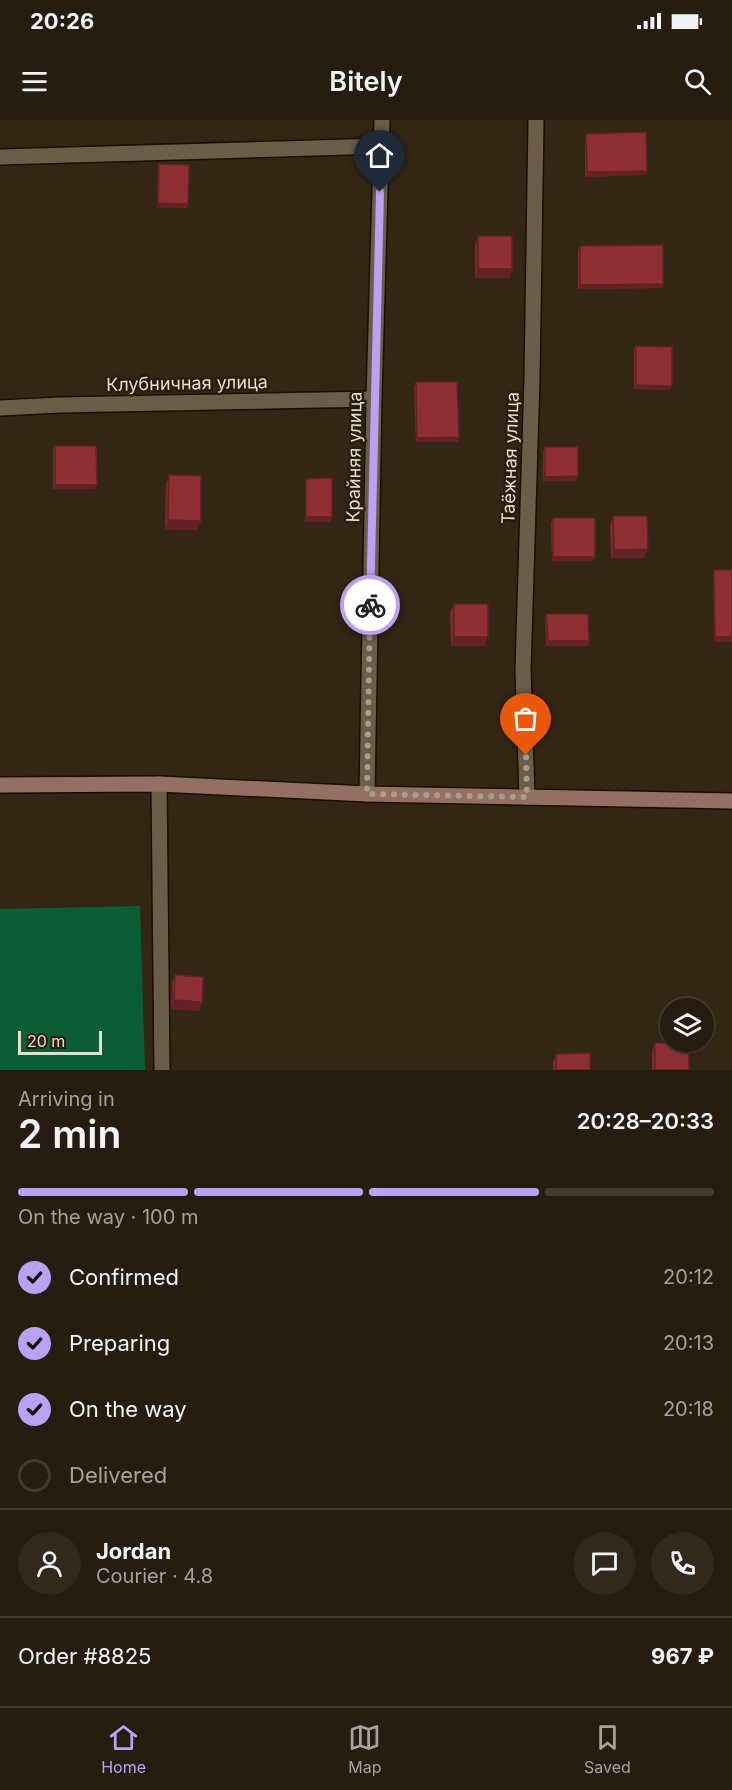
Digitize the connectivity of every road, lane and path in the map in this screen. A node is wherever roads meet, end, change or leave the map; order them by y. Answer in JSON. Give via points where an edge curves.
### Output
{"nodes":[{"id":1,"x":382,"y":120,"type":"edge"},
{"id":2,"x":536,"y":120,"type":"edge"},
{"id":3,"x":382,"y":146,"type":"junction"},
{"id":4,"x":0,"y":157,"type":"edge"},
{"id":5,"x":374,"y":399,"type":"junction"},
{"id":6,"x":0,"y":408,"type":"edge"},
{"id":7,"x":159,"y":784,"type":"junction"},
{"id":8,"x":0,"y":785,"type":"edge"},
{"id":9,"x":367,"y":794,"type":"junction"},
{"id":10,"x":527,"y":797,"type":"junction"},
{"id":11,"x":732,"y":801,"type":"edge"},
{"id":12,"x":162,"y":1070,"type":"edge"}],
"edges":[{"from":1,"to":3,"type":"street","name":"Крайняя улица"},
{"from":2,"to":10,"type":"street","name":"Таёжная улица","via":[[523,670]]},
{"from":3,"to":4,"type":"street"},
{"from":3,"to":5,"type":"street","name":"Крайняя улица"},
{"from":5,"to":6,"type":"street","name":"Клубничная улица"},
{"from":5,"to":9,"type":"street","name":"Крайняя улица"},
{"from":7,"to":8,"type":"main road"},
{"from":7,"to":9,"type":"main road"},
{"from":7,"to":12,"type":"street"},
{"from":9,"to":10,"type":"main road"},
{"from":10,"to":11,"type":"main road"}]}
